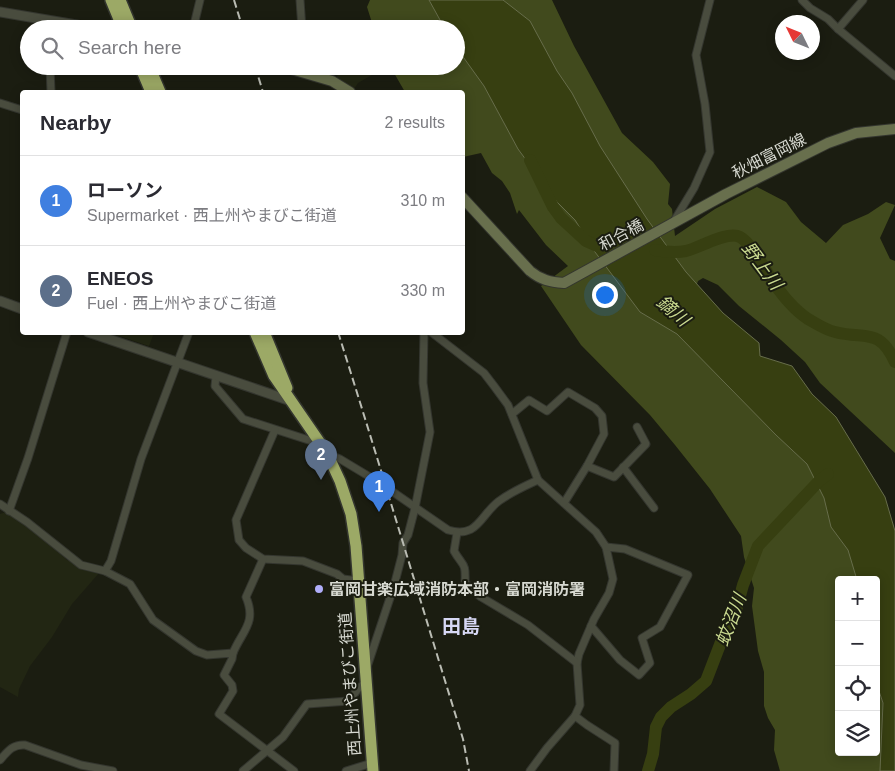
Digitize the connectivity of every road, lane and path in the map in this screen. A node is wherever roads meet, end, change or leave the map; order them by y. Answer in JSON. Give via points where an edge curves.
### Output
{"nodes":[{"id":1,"x":111,"y":0,"type":"edge"},
{"id":2,"x":120,"y":0,"type":"edge"},
{"id":3,"x":200,"y":0,"type":"edge"},
{"id":4,"x":300,"y":0,"type":"edge"},
{"id":5,"x":710,"y":0,"type":"edge"},
{"id":6,"x":802,"y":0,"type":"edge"},
{"id":7,"x":863,"y":0,"type":"edge"},
{"id":8,"x":0,"y":12,"type":"edge"},
{"id":9,"x":34,"y":20,"type":"edge"},
{"id":10,"x":120,"y":20,"type":"edge"},
{"id":11,"x":128,"y":20,"type":"edge"},
{"id":12,"x":195,"y":20,"type":"edge"},
{"id":13,"x":301,"y":20,"type":"edge"},
{"id":14,"x":838,"y":29,"type":"junction"},
{"id":15,"x":50,"y":75,"type":"edge"},
{"id":16,"x":144,"y":75,"type":"edge"},
{"id":17,"x":152,"y":75,"type":"edge"},
{"id":18,"x":313,"y":75,"type":"edge"},
{"id":19,"x":895,"y":76,"type":"edge"},
{"id":20,"x":51,"y":90,"type":"edge"},
{"id":21,"x":150,"y":90,"type":"edge"},
{"id":22,"x":159,"y":90,"type":"edge"},
{"id":23,"x":347,"y":90,"type":"edge"},
{"id":24,"x":0,"y":103,"type":"edge"},
{"id":25,"x":20,"y":109,"type":"edge"},
{"id":26,"x":895,"y":129,"type":"edge"},
{"id":27,"x":465,"y":200,"type":"edge"},
{"id":28,"x":672,"y":224,"type":"junction"},
{"id":29,"x":663,"y":230,"type":"joint"},
{"id":30,"x":0,"y":301,"type":"edge"},
{"id":31,"x":20,"y":308,"type":"edge"},
{"id":32,"x":66,"y":335,"type":"edge"},
{"id":33,"x":96,"y":335,"type":"edge"},
{"id":34,"x":188,"y":335,"type":"edge"},
{"id":35,"x":256,"y":335,"type":"edge"},
{"id":36,"x":265,"y":335,"type":"edge"},
{"id":37,"x":424,"y":335,"type":"edge"},
{"id":38,"x":435,"y":335,"type":"edge"},
{"id":39,"x":177,"y":364,"type":"junction"},
{"id":40,"x":216,"y":376,"type":"junction"},
{"id":41,"x":291,"y":401,"type":"junction"},
{"id":42,"x":512,"y":414,"type":"junction"},
{"id":43,"x":637,"y":427,"type":"dead end"},
{"id":44,"x":276,"y":430,"type":"junction"},
{"id":45,"x":324,"y":449,"type":"junction"},
{"id":46,"x":587,"y":466,"type":"junction"},
{"id":47,"x":623,"y":467,"type":"junction"},
{"id":48,"x":538,"y":480,"type":"junction"},
{"id":49,"x":564,"y":503,"type":"junction"},
{"id":50,"x":0,"y":506,"type":"edge"},
{"id":51,"x":415,"y":508,"type":"junction"},
{"id":52,"x":654,"y":508,"type":"dead end"},
{"id":53,"x":9,"y":511,"type":"junction"},
{"id":54,"x":457,"y":533,"type":"junction"},
{"id":55,"x":606,"y":547,"type":"junction"},
{"id":56,"x":263,"y":559,"type":"junction"},
{"id":57,"x":105,"y":571,"type":"junction"},
{"id":58,"x":359,"y":581,"type":"junction"},
{"id":59,"x":591,"y":626,"type":"junction"},
{"id":60,"x":233,"y":653,"type":"junction"},
{"id":61,"x":577,"y":663,"type":"junction"},
{"id":62,"x":366,"y":676,"type":"junction"},
{"id":63,"x":575,"y":716,"type":"junction"},
{"id":64,"x":265,"y":751,"type":"junction"},
{"id":65,"x":0,"y":760,"type":"edge"},
{"id":66,"x":372,"y":767,"type":"edge"},
{"id":67,"x":114,"y":771,"type":"edge"},
{"id":68,"x":244,"y":771,"type":"edge"},
{"id":69,"x":294,"y":771,"type":"edge"},
{"id":70,"x":346,"y":771,"type":"edge"},
{"id":71,"x":530,"y":771,"type":"edge"},
{"id":72,"x":614,"y":771,"type":"edge"}],
"edges":[{"from":1,"to":10,"type":"highway"},
{"from":2,"to":11,"type":"highway"},
{"from":3,"to":12,"type":"street"},
{"from":4,"to":13,"type":"street"},
{"from":5,"to":28,"type":"street","via":[[696,55],[710,152],[694,188]]},
{"from":6,"to":14,"type":"street"},
{"from":7,"to":14,"type":"street"},
{"from":8,"to":9,"type":"street"},
{"from":14,"to":19,"type":"street"},
{"from":15,"to":20,"type":"street"},
{"from":16,"to":21,"type":"highway"},
{"from":17,"to":22,"type":"highway"},
{"from":18,"to":23,"type":"main road"},
{"from":24,"to":25,"type":"street"},
{"from":26,"to":28,"type":"main road","name":"秋畑富岡線","via":[[856,133],[828,143]]},
{"from":27,"to":29,"type":"main road","name":"和合橋","via":[[530,271],[550,282],[564,283]]},
{"from":28,"to":29,"type":"main road","name":"秋畑富岡線"},
{"from":30,"to":31,"type":"street"},
{"from":32,"to":53,"type":"street"},
{"from":33,"to":39,"type":"street"},
{"from":34,"to":39,"type":"street"},
{"from":35,"to":41,"type":"highway","via":[[274,376]]},
{"from":36,"to":41,"type":"highway"},
{"from":37,"to":51,"type":"street","via":[[423,383],[430,432]]},
{"from":38,"to":42,"type":"street","via":[[484,373]]},
{"from":39,"to":40,"type":"street"},
{"from":39,"to":57,"type":"street"},
{"from":40,"to":41,"type":"street"},
{"from":40,"to":44,"type":"street","via":[[215,386],[243,419]]},
{"from":41,"to":45,"type":"highway","name":"西上州やまびこ街道"},
{"from":42,"to":46,"type":"street","via":[[528,400],[547,411],[568,392],[595,408],[602,416],[604,434]]},
{"from":42,"to":48,"type":"street"},
{"from":43,"to":47,"type":"street","via":[[646,444]]},
{"from":44,"to":45,"type":"street"},
{"from":44,"to":56,"type":"street","via":[[236,520],[239,540]]},
{"from":45,"to":51,"type":"street"},
{"from":45,"to":58,"type":"highway","name":"西上州やまびこ街道","via":[[340,481],[351,514]]},
{"from":46,"to":47,"type":"street","via":[[614,477]]},
{"from":46,"to":49,"type":"street"},
{"from":47,"to":52,"type":"street"},
{"from":48,"to":49,"type":"street"},
{"from":48,"to":54,"type":"street","via":[[498,502],[473,529]]},
{"from":49,"to":55,"type":"street","via":[[596,532]]},
{"from":50,"to":53,"type":"street"},
{"from":51,"to":54,"type":"street"},
{"from":51,"to":62,"type":"street"},
{"from":53,"to":57,"type":"street","via":[[81,565]]},
{"from":54,"to":61,"type":"street","via":[[454,551],[466,570],[465,583]]},
{"from":55,"to":59,"type":"street","via":[[613,579]]},
{"from":55,"to":59,"type":"street","via":[[625,549],[688,575],[660,628],[642,638],[650,662],[639,675],[620,660]]},
{"from":56,"to":58,"type":"street","via":[[302,561],[343,579]]},
{"from":56,"to":60,"type":"street","via":[[246,597],[251,608],[250,620]]},
{"from":57,"to":60,"type":"street","via":[[130,584],[153,620],[196,651],[208,655]]},
{"from":58,"to":62,"type":"highway","name":"西上州やまびこ街道"},
{"from":59,"to":61,"type":"street"},
{"from":60,"to":64,"type":"street","via":[[224,674],[232,691],[218,714]]},
{"from":61,"to":63,"type":"street","via":[[580,705]]},
{"from":62,"to":64,"type":"street","via":[[349,701],[307,704],[283,736]]},
{"from":62,"to":66,"type":"highway","name":"西上州やまびこ街道"},
{"from":63,"to":71,"type":"street"},
{"from":63,"to":72,"type":"street","via":[[615,743]]},
{"from":64,"to":68,"type":"street"},
{"from":64,"to":69,"type":"street"},
{"from":65,"to":67,"type":"street","via":[[18,745],[81,765]]},
{"from":66,"to":70,"type":"street"}]}
